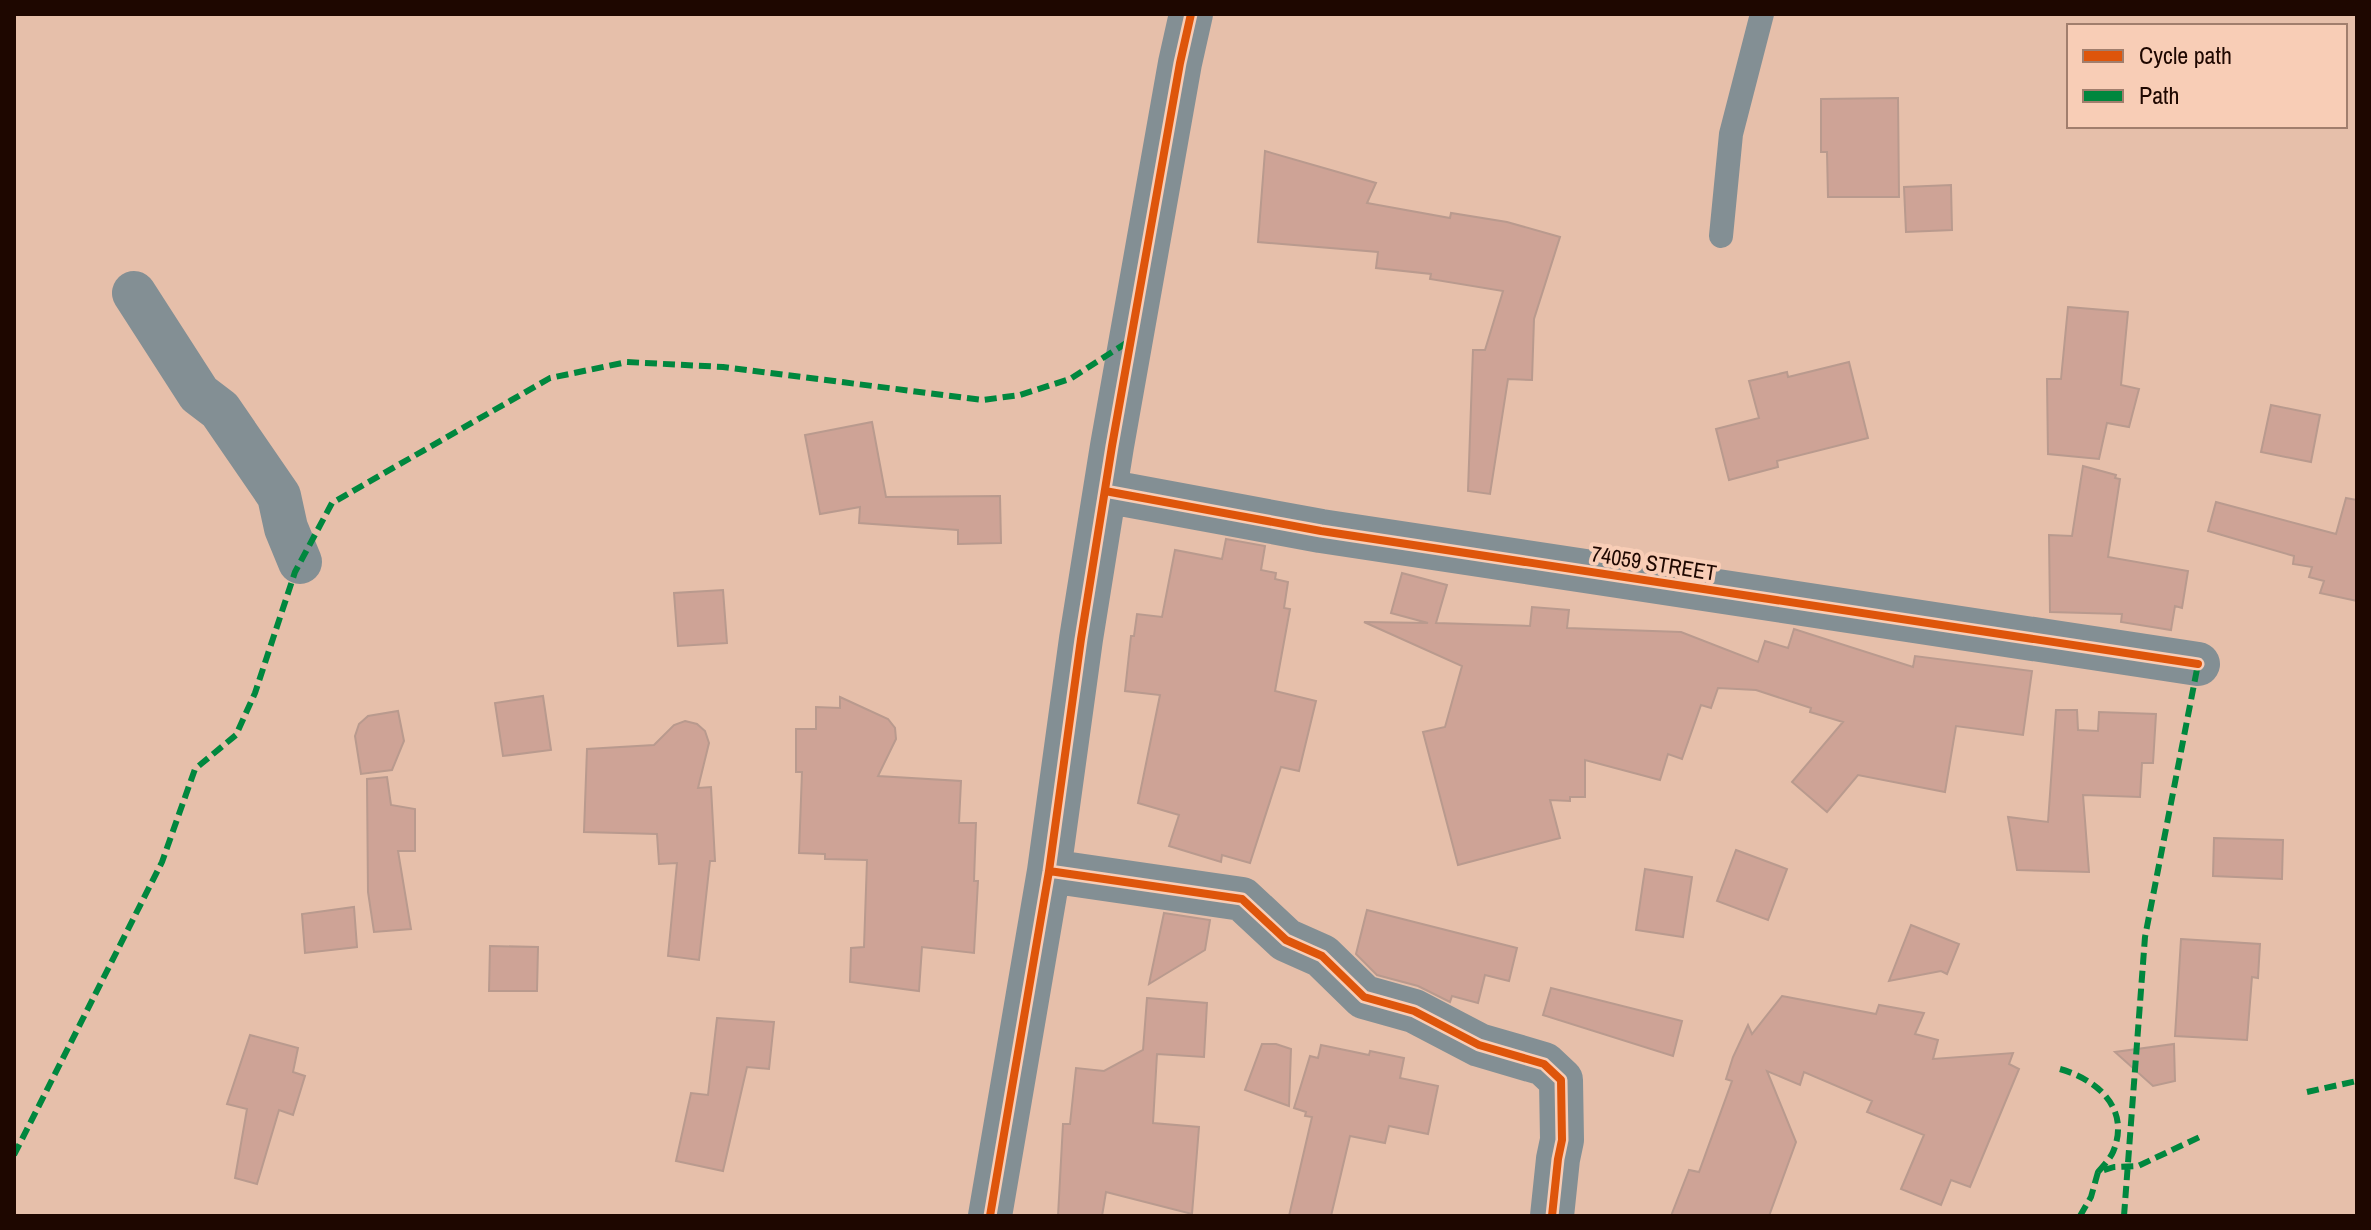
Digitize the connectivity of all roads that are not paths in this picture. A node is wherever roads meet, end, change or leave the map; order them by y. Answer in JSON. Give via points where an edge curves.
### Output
{"nodes":[{"id":1,"x":1191,"y":14,"type":"edge"},
{"id":2,"x":1762,"y":14,"type":"edge"},
{"id":3,"x":1721,"y":236,"type":"dead end"},
{"id":4,"x":134,"y":293,"type":"dead end"},
{"id":5,"x":1105,"y":491,"type":"junction"},
{"id":6,"x":300,"y":562,"type":"dead end"},
{"id":7,"x":2198,"y":664,"type":"dead end"},
{"id":8,"x":1049,"y":871,"type":"junction"},
{"id":9,"x":990,"y":1216,"type":"edge"},
{"id":10,"x":1552,"y":1216,"type":"edge"}],
"edges":[{"from":1,"to":5,"type":"street"},
{"from":2,"to":3,"type":"lane","via":[[1731,134]]},
{"from":4,"to":6,"type":"street","via":[[199,394],[220,410],[279,496]]},
{"from":5,"to":7,"type":"street","name":"74059 STREET","via":[[1321,531]]},
{"from":5,"to":8,"type":"street"},
{"from":8,"to":9,"type":"street"},
{"from":8,"to":10,"type":"street","via":[[1242,899],[1286,940],[1322,956],[1364,997],[1414,1011],[1479,1045],[1544,1064],[1561,1080],[1563,1105]]}]}
